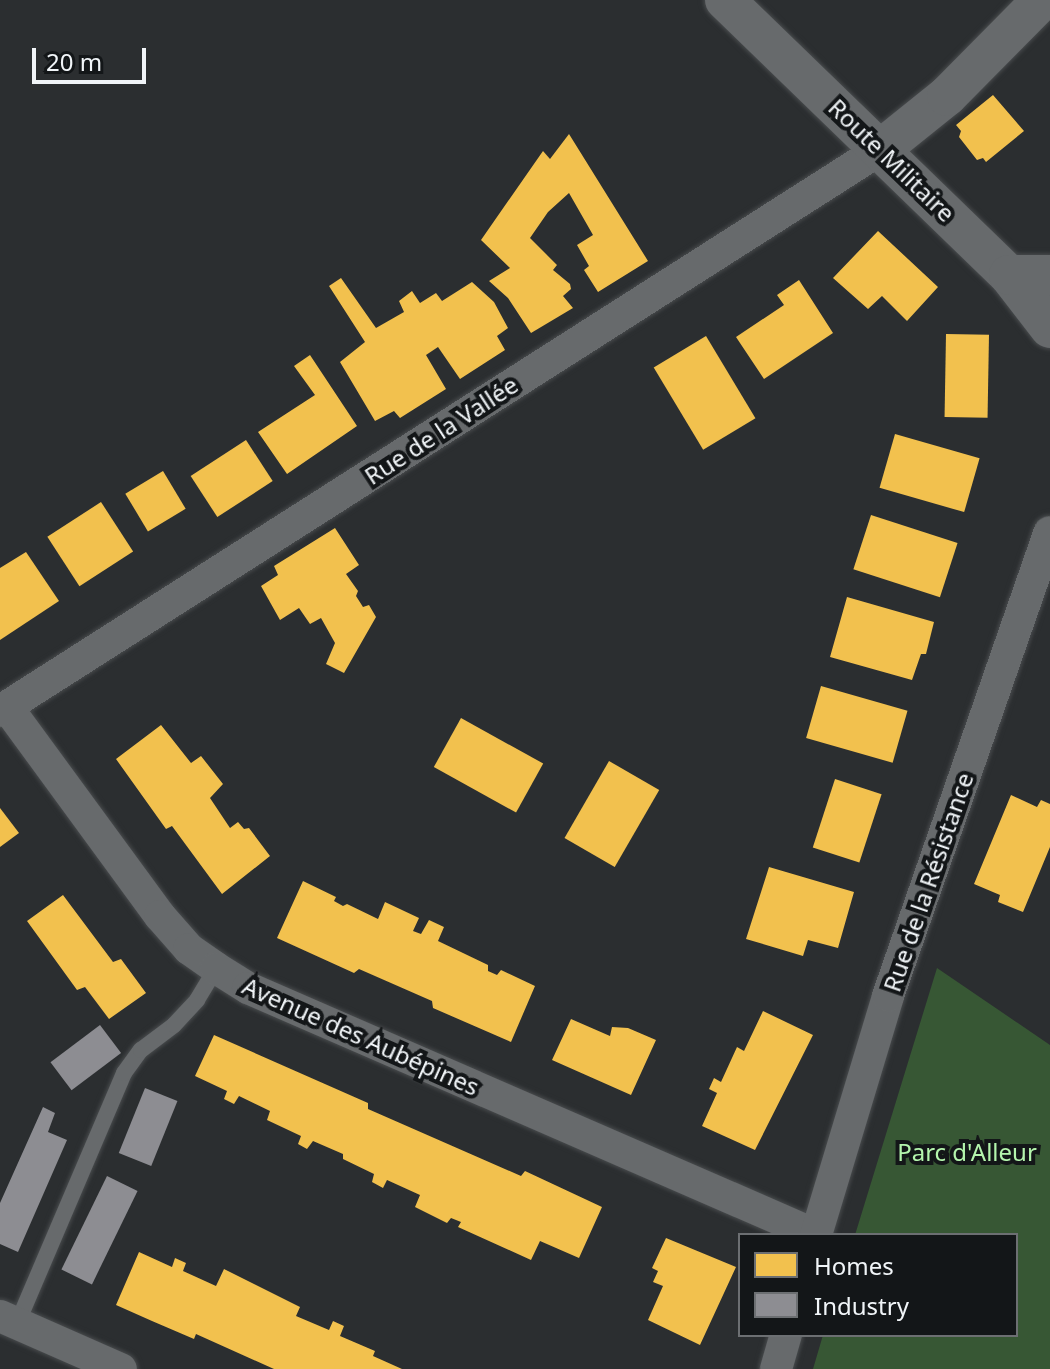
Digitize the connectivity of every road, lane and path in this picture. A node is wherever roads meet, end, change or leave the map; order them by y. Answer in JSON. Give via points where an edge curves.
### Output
{"nodes":[{"id":1,"x":725,"y":0,"type":"edge"},
{"id":2,"x":1042,"y":0,"type":"edge"},
{"id":3,"x":881,"y":149,"type":"junction"},
{"id":4,"x":1009,"y":275,"type":"junction"},
{"id":5,"x":1050,"y":275,"type":"edge"},
{"id":6,"x":1050,"y":328,"type":"edge"},
{"id":7,"x":1050,"y":532,"type":"edge"},
{"id":8,"x":3,"y":709,"type":"edge"},
{"id":9,"x":216,"y":968,"type":"junction"},
{"id":10,"x":811,"y":1233,"type":"edge"},
{"id":11,"x":817,"y":1233,"type":"edge"},
{"id":12,"x":8,"y":1320,"type":"edge"},
{"id":13,"x":785,"y":1337,"type":"edge"},
{"id":14,"x":121,"y":1369,"type":"edge"},
{"id":15,"x":776,"y":1369,"type":"edge"}],
"edges":[{"from":1,"to":3,"type":"street","name":"Route Militaire"},
{"from":2,"to":3,"type":"street","via":[[947,96]]},
{"from":3,"to":4,"type":"street","name":"Route Militaire"},
{"from":3,"to":8,"type":"street","name":"Rue de la Vallée"},
{"from":4,"to":5,"type":"street"},
{"from":4,"to":6,"type":"street","name":"Route Militaire"},
{"from":7,"to":11,"type":"street","name":"Rue de la Résistance","via":[[888,996]]},
{"from":8,"to":9,"type":"street","name":"Avenue des Aubépines","via":[[160,916],[189,949]]},
{"from":9,"to":10,"type":"street","name":"Avenue des Aubépines","via":[[248,988]]},
{"from":9,"to":12,"type":"lane","via":[[197,1000],[141,1050],[124,1073]]},
{"from":12,"to":14,"type":"street"},
{"from":13,"to":15,"type":"street"}]}
